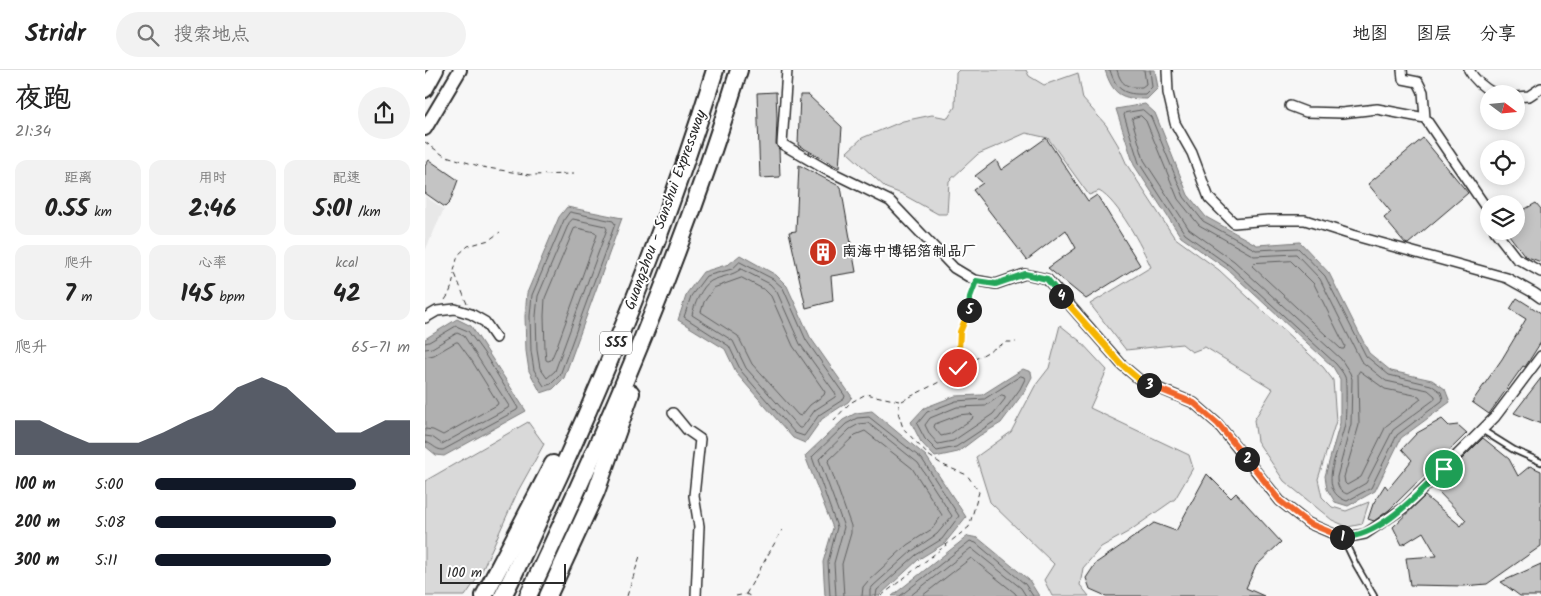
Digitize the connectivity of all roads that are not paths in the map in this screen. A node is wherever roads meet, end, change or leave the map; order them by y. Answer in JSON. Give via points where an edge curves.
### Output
{"nodes":[{"id":1,"x":436,"y":70,"type":"edge"},
{"id":2,"x":460,"y":70,"type":"edge"},
{"id":3,"x":739,"y":70,"type":"edge"},
{"id":4,"x":787,"y":70,"type":"edge"},
{"id":5,"x":1167,"y":70,"type":"edge"},
{"id":6,"x":1402,"y":70,"type":"edge"},
{"id":7,"x":1469,"y":70,"type":"edge"},
{"id":8,"x":713,"y":76,"type":"edge"},
{"id":9,"x":1482,"y":85,"type":"edge"},
{"id":10,"x":1541,"y":88,"type":"edge"},
{"id":11,"x":425,"y":90,"type":"edge"},
{"id":12,"x":1525,"y":96,"type":"edge"},
{"id":13,"x":1289,"y":106,"type":"dead end"},
{"id":14,"x":1425,"y":118,"type":"junction"},
{"id":15,"x":425,"y":129,"type":"edge"},
{"id":16,"x":1480,"y":199,"type":"edge"},
{"id":17,"x":1502,"y":240,"type":"edge"},
{"id":18,"x":1541,"y":272,"type":"edge"},
{"id":19,"x":1541,"y":298,"type":"edge"},
{"id":20,"x":653,"y":312,"type":"junction"},
{"id":21,"x":425,"y":318,"type":"edge"},
{"id":22,"x":496,"y":338,"type":"dead end"},
{"id":23,"x":1541,"y":356,"type":"edge"},
{"id":24,"x":608,"y":363,"type":"junction"},
{"id":25,"x":673,"y":413,"type":"dead end"},
{"id":26,"x":1482,"y":430,"type":"junction"},
{"id":27,"x":1541,"y":462,"type":"edge"},
{"id":28,"x":1343,"y":538,"type":"junction"},
{"id":29,"x":484,"y":596,"type":"edge"},
{"id":30,"x":503,"y":596,"type":"edge"},
{"id":31,"x":528,"y":596,"type":"edge"},
{"id":32,"x":547,"y":596,"type":"edge"},
{"id":33,"x":696,"y":596,"type":"edge"},
{"id":34,"x":1374,"y":596,"type":"edge"}],
"edges":[{"from":1,"to":11,"type":"main road"},
{"from":2,"to":15,"type":"main road"},
{"from":3,"to":20,"type":"highway","name":"Guangzhou - Sanshui Expressway","number":"S55"},
{"from":4,"to":28,"type":"street","via":[[783,144],[890,201],[954,268],[976,281],[996,284],[1025,274],[1047,279],[1122,365],[1141,381],[1194,403],[1218,424],[1280,501],[1308,523]]},
{"from":5,"to":19,"type":"street","via":[[1175,123],[1192,153],[1209,198],[1234,223],[1305,220],[1507,278]]},
{"from":6,"to":14,"type":"street","via":[[1403,79],[1418,82],[1423,92]]},
{"from":7,"to":9,"type":"street"},
{"from":8,"to":24,"type":"highway","name":"Guangzhou - Sanshui Expressway","number":"S55","via":[[662,224]]},
{"from":10,"to":12,"type":"street"},
{"from":13,"to":14,"type":"street","via":[[1306,112],[1377,109]]},
{"from":14,"to":16,"type":"street"},
{"from":17,"to":18,"type":"street","via":[[1516,258]]},
{"from":20,"to":31,"type":"highway","name":"Guangzhou - Sanshui Expressway","number":"S55","via":[[601,437]]},
{"from":20,"to":32,"type":"highway","via":[[633,388],[597,492]]},
{"from":21,"to":22,"type":"street","via":[[437,311],[455,309],[485,322]]},
{"from":23,"to":26,"type":"street"},
{"from":24,"to":29,"type":"highway"},
{"from":24,"to":30,"type":"highway","name":"Guangzhou - Sanshui Expressway","number":"S55"},
{"from":25,"to":33,"type":"street","via":[[687,430],[700,439],[694,496],[699,526]]},
{"from":26,"to":27,"type":"lane"},
{"from":26,"to":28,"type":"street","via":[[1405,507],[1365,534]]},
{"from":28,"to":34,"type":"lane"}]}
